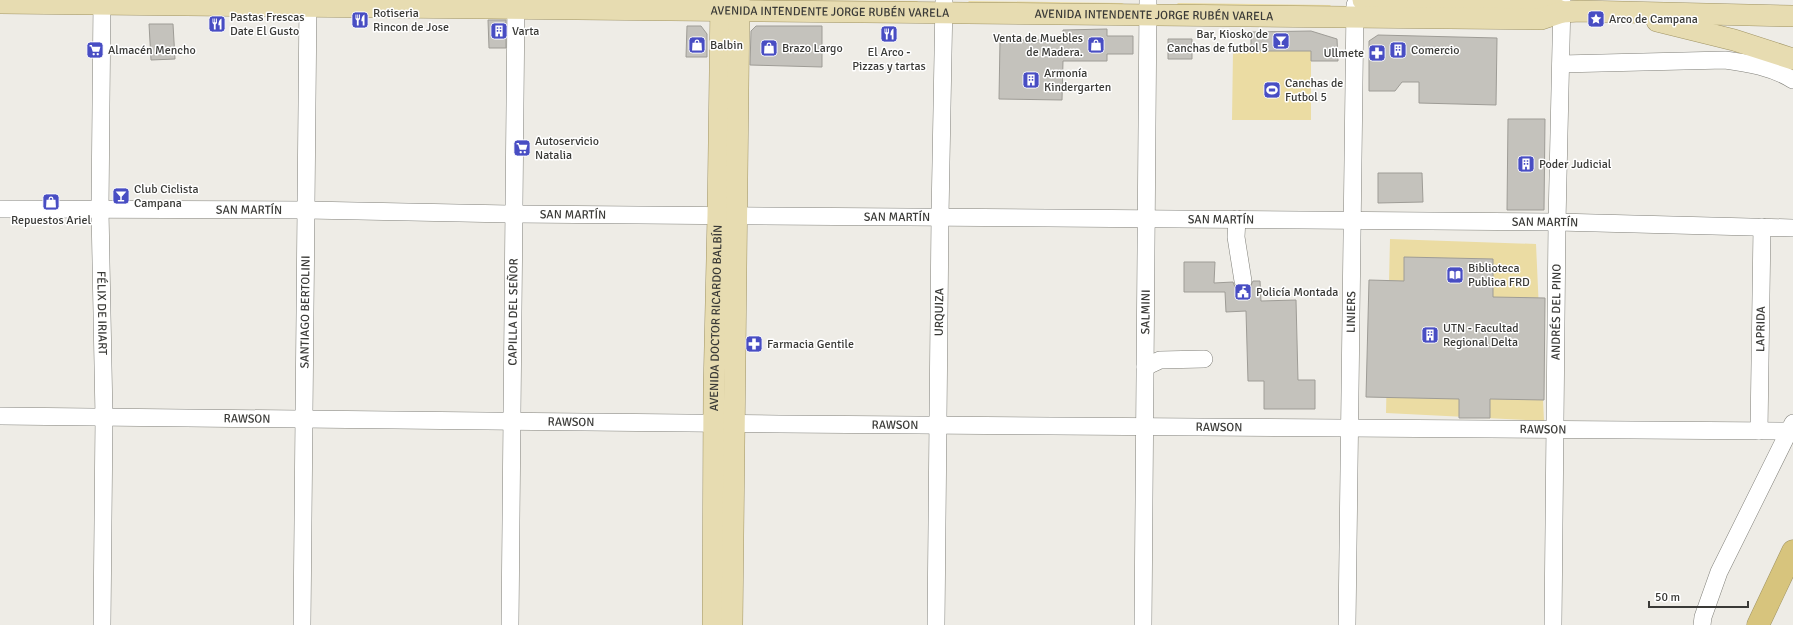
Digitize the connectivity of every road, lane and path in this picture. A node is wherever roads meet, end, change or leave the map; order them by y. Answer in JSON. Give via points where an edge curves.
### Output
{"nodes":[{"id":1,"x":1666,"y":0,"type":"edge"},
{"id":2,"x":102,"y":2,"type":"edge"},
{"id":3,"x":0,"y":3,"type":"edge"},
{"id":4,"x":308,"y":3,"type":"edge"},
{"id":5,"x":516,"y":4,"type":"edge"},
{"id":6,"x":730,"y":5,"type":"edge"},
{"id":7,"x":1358,"y":6,"type":"edge"},
{"id":8,"x":1562,"y":6,"type":"edge"},
{"id":9,"x":944,"y":7,"type":"edge"},
{"id":10,"x":1148,"y":8,"type":"edge"},
{"id":11,"x":1619,"y":12,"type":"junction"},
{"id":12,"x":1793,"y":16,"type":"edge"},
{"id":13,"x":1793,"y":59,"type":"edge"},
{"id":14,"x":1561,"y":64,"type":"junction"},
{"id":15,"x":1793,"y":80,"type":"edge"},
{"id":16,"x":0,"y":209,"type":"edge"},
{"id":17,"x":100,"y":210,"type":"junction"},
{"id":18,"x":307,"y":210,"type":"junction"},
{"id":19,"x":513,"y":214,"type":"junction"},
{"id":20,"x":728,"y":214,"type":"junction"},
{"id":21,"x":940,"y":216,"type":"junction"},
{"id":22,"x":1146,"y":218,"type":"junction"},
{"id":23,"x":1237,"y":219,"type":"junction"},
{"id":24,"x":1354,"y":221,"type":"junction"},
{"id":25,"x":1557,"y":222,"type":"junction"},
{"id":26,"x":1762,"y":227,"type":"junction"},
{"id":27,"x":1793,"y":228,"type":"edge"},
{"id":28,"x":1243,"y":281,"type":"dead end"},
{"id":29,"x":1204,"y":359,"type":"dead end"},
{"id":30,"x":1145,"y":367,"type":"junction"},
{"id":31,"x":0,"y":416,"type":"edge"},
{"id":32,"x":104,"y":417,"type":"junction"},
{"id":33,"x":305,"y":419,"type":"junction"},
{"id":34,"x":511,"y":421,"type":"junction"},
{"id":35,"x":714,"y":423,"type":"junction"},
{"id":36,"x":734,"y":424,"type":"junction"},
{"id":37,"x":938,"y":425,"type":"junction"},
{"id":38,"x":1145,"y":427,"type":"junction"},
{"id":39,"x":1791,"y":427,"type":"edge"},
{"id":40,"x":1349,"y":428,"type":"junction"},
{"id":41,"x":1555,"y":430,"type":"junction"},
{"id":42,"x":1759,"y":431,"type":"junction"},
{"id":43,"x":1793,"y":537,"type":"edge"},
{"id":44,"x":1793,"y":551,"type":"edge"},
{"id":45,"x":1777,"y":586,"type":"junction"},
{"id":46,"x":102,"y":625,"type":"edge"},
{"id":47,"x":302,"y":625,"type":"edge"},
{"id":48,"x":510,"y":625,"type":"edge"},
{"id":49,"x":713,"y":625,"type":"edge"},
{"id":50,"x":732,"y":625,"type":"edge"},
{"id":51,"x":936,"y":625,"type":"edge"},
{"id":52,"x":1143,"y":625,"type":"edge"},
{"id":53,"x":1347,"y":625,"type":"edge"},
{"id":54,"x":1553,"y":625,"type":"edge"},
{"id":55,"x":1702,"y":625,"type":"edge"},
{"id":56,"x":1758,"y":625,"type":"edge"}],
"edges":[{"from":1,"to":11,"type":"main road"},
{"from":2,"to":3,"type":"main road","name":"AVENIDA INTENDENTE JORGE RUBÉN VARELA"},
{"from":2,"to":4,"type":"main road","name":"AVENIDA INTENDENTE JORGE RUBÉN VARELA"},
{"from":2,"to":17,"type":"street","name":"FÉLIX DE IRIART"},
{"from":4,"to":5,"type":"main road","name":"AVENIDA INTENDENTE JORGE RUBÉN VARELA"},
{"from":4,"to":18,"type":"street","name":"SANTIAGO BERTOLINI"},
{"from":5,"to":6,"type":"main road","name":"AVENIDA INTENDENTE JORGE RUBÉN VARELA"},
{"from":5,"to":19,"type":"street","name":"CAPILLA DEL SEÑOR"},
{"from":6,"to":9,"type":"main road","name":"AVENIDA INTENDENTE JORGE RUBÉN VARELA"},
{"from":6,"to":20,"type":"main road","name":"AVENIDA DOCTOR RICARDO BALBÍN"},
{"from":7,"to":8,"type":"main road","name":"AVENIDA INTENDENTE JORGE RUBÉN VARELA","via":[[1541,19]]},
{"from":7,"to":10,"type":"main road","name":"AVENIDA INTENDENTE JORGE RUBÉN VARELA"},
{"from":7,"to":24,"type":"street","name":"LINIERS"},
{"from":8,"to":11,"type":"main road","name":"AVENIDA INTENDENTE JORGE RUBÉN VARELA"},
{"from":8,"to":14,"type":"street","name":"ANDRÉS DEL PINO"},
{"from":9,"to":10,"type":"main road","name":"AVENIDA INTENDENTE JORGE RUBÉN VARELA"},
{"from":9,"to":21,"type":"street","name":"URQUIZA"},
{"from":10,"to":22,"type":"street","name":"SALMINI"},
{"from":11,"to":12,"type":"main road","name":"AVENIDA INTENDENTE JORGE RUBÉN VARELA"},
{"from":11,"to":13,"type":"main road","via":[[1734,40]]},
{"from":14,"to":15,"type":"street","via":[[1725,60],[1768,68]]},
{"from":14,"to":25,"type":"street","name":"ANDRÉS DEL PINO"},
{"from":16,"to":17,"type":"street","name":"SAN MARTÍN"},
{"from":17,"to":18,"type":"street","name":"SAN MARTÍN"},
{"from":17,"to":32,"type":"street","name":"FÉLIX DE IRIART"},
{"from":18,"to":19,"type":"street","name":"SAN MARTÍN"},
{"from":18,"to":33,"type":"street","name":"SANTIAGO BERTOLINI"},
{"from":19,"to":20,"type":"street","name":"SAN MARTÍN"},
{"from":19,"to":34,"type":"street","name":"CAPILLA DEL SEÑOR"},
{"from":20,"to":21,"type":"street","name":"SAN MARTÍN"},
{"from":20,"to":35,"type":"main road","name":"AVENIDA DOCTOR RICARDO BALBÍN"},
{"from":20,"to":36,"type":"main road","name":"AVENIDA DOCTOR RICARDO BALBÍN"},
{"from":21,"to":22,"type":"street","name":"SAN MARTÍN"},
{"from":21,"to":37,"type":"street","name":"URQUIZA"},
{"from":22,"to":23,"type":"street","name":"SAN MARTÍN"},
{"from":22,"to":30,"type":"street","name":"SALMINI"},
{"from":23,"to":24,"type":"street","name":"SAN MARTÍN"},
{"from":23,"to":28,"type":"street","via":[[1236,237]]},
{"from":24,"to":25,"type":"street","name":"SAN MARTÍN"},
{"from":24,"to":40,"type":"street","name":"LINIERS"},
{"from":25,"to":26,"type":"street","name":"SAN MARTÍN"},
{"from":25,"to":41,"type":"street","name":"ANDRÉS DEL PINO"},
{"from":26,"to":27,"type":"street","name":"SAN MARTÍN"},
{"from":26,"to":42,"type":"street","name":"LAPRIDA"},
{"from":29,"to":30,"type":"street","via":[[1160,360]]},
{"from":30,"to":38,"type":"street","name":"SALMINI"},
{"from":31,"to":32,"type":"street","name":"RAWSON"},
{"from":32,"to":33,"type":"street","name":"RAWSON"},
{"from":32,"to":46,"type":"street","name":"FÉLIX DE IRIART"},
{"from":33,"to":34,"type":"street","name":"RAWSON"},
{"from":33,"to":47,"type":"street","name":"SANTIAGO BERTOLINI"},
{"from":34,"to":35,"type":"street","name":"RAWSON"},
{"from":34,"to":48,"type":"street","name":"CAPILLA DEL SEÑOR"},
{"from":35,"to":36,"type":"street","name":"RAWSON"},
{"from":35,"to":49,"type":"main road","name":"AVENIDA DOCTOR RICARDO BALBÍN"},
{"from":36,"to":37,"type":"street","name":"RAWSON"},
{"from":36,"to":50,"type":"main road","name":"AVENIDA DOCTOR RICARDO BALBÍN"},
{"from":37,"to":38,"type":"street","name":"RAWSON"},
{"from":37,"to":51,"type":"street","name":"URQUIZA"},
{"from":38,"to":40,"type":"street","name":"RAWSON"},
{"from":38,"to":52,"type":"street","name":"SALMINI"},
{"from":39,"to":42,"type":"street","name":"RAWSON"},
{"from":39,"to":55,"type":"street","via":[[1719,572],[1702,617]]},
{"from":40,"to":41,"type":"street","name":"RAWSON"},
{"from":40,"to":53,"type":"street","name":"LINIERS"},
{"from":41,"to":42,"type":"street","name":"RAWSON"},
{"from":41,"to":54,"type":"street","name":"ANDRÉS DEL PINO"},
{"from":43,"to":45,"type":"highway"},
{"from":44,"to":45,"type":"highway"},
{"from":45,"to":56,"type":"highway"}]}
